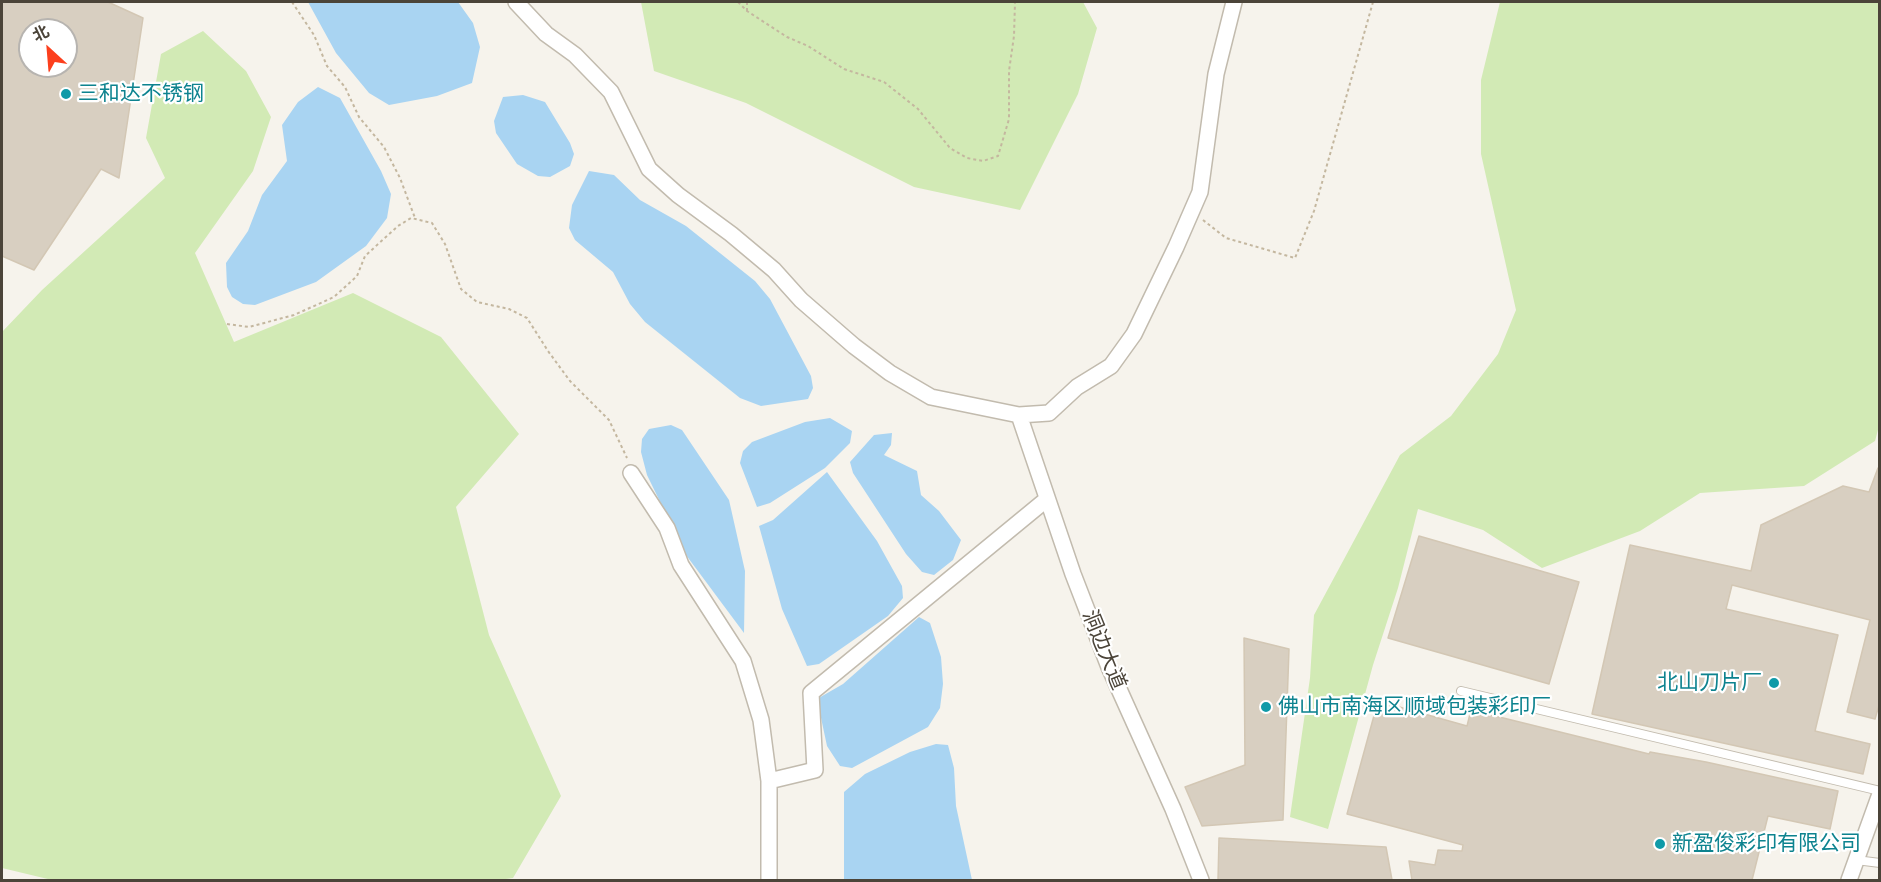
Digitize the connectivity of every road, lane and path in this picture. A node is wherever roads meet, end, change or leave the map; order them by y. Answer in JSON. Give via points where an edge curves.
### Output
{"nodes":[{"id":1,"x":292,"y":2,"type":"edge"},
{"id":2,"x":516,"y":2,"type":"edge"},
{"id":3,"x":738,"y":2,"type":"edge"},
{"id":4,"x":747,"y":2,"type":"edge"},
{"id":5,"x":1015,"y":2,"type":"edge"},
{"id":6,"x":1234,"y":2,"type":"edge"},
{"id":7,"x":1373,"y":2,"type":"edge"},
{"id":8,"x":747,"y":11,"type":"junction"},
{"id":9,"x":1190,"y":214,"type":"junction"},
{"id":10,"x":415,"y":218,"type":"junction"},
{"id":11,"x":227,"y":324,"type":"dead end"},
{"id":12,"x":1019,"y":416,"type":"junction"},
{"id":13,"x":631,"y":473,"type":"joint"},
{"id":14,"x":1047,"y":499,"type":"junction"},
{"id":15,"x":1461,"y":691,"type":"dead end"},
{"id":16,"x":769,"y":781,"type":"junction"},
{"id":17,"x":1880,"y":792,"type":"edge"},
{"id":18,"x":1856,"y":860,"type":"junction"},
{"id":19,"x":1880,"y":863,"type":"edge"},
{"id":20,"x":769,"y":880,"type":"edge"},
{"id":21,"x":1200,"y":880,"type":"edge"},
{"id":22,"x":1849,"y":880,"type":"edge"}],
"edges":[{"from":1,"to":10,"type":"path","via":[[314,35],[327,66],[345,87],[359,117],[384,147]]},
{"from":2,"to":12,"type":"street","via":[[611,92],[649,169],[774,270],[801,300],[854,346],[931,397]]},
{"from":3,"to":8,"type":"path"},
{"from":4,"to":8,"type":"path"},
{"from":5,"to":8,"type":"path","via":[[1009,119],[998,156],[983,161],[967,158],[950,148],[918,108],[884,82],[844,69]]},
{"from":6,"to":9,"type":"street","via":[[1216,74],[1200,192]]},
{"from":7,"to":9,"type":"path","via":[[1314,211],[1295,258],[1226,238]]},
{"from":9,"to":12,"type":"street","via":[[1134,334],[1111,366],[1077,387],[1048,413]]},
{"from":10,"to":11,"type":"path","via":[[383,238],[365,256],[357,276],[334,297],[294,315],[249,327]]},
{"from":10,"to":13,"type":"path","via":[[432,223],[445,244],[461,289],[477,302],[509,309],[527,318],[570,381],[609,420]]},
{"from":12,"to":14,"type":"street","name":"洞边大道"},
{"from":13,"to":16,"type":"street","via":[[668,528],[681,565],[743,661],[761,720]]},
{"from":14,"to":16,"type":"street","via":[[811,693],[815,770]]},
{"from":14,"to":21,"type":"street","name":"洞边大道","via":[[1109,667],[1173,809]]},
{"from":15,"to":17,"type":"lane"},
{"from":16,"to":20,"type":"street"},
{"from":17,"to":18,"type":"street"},
{"from":18,"to":19,"type":"lane"},
{"from":18,"to":22,"type":"street"}]}
